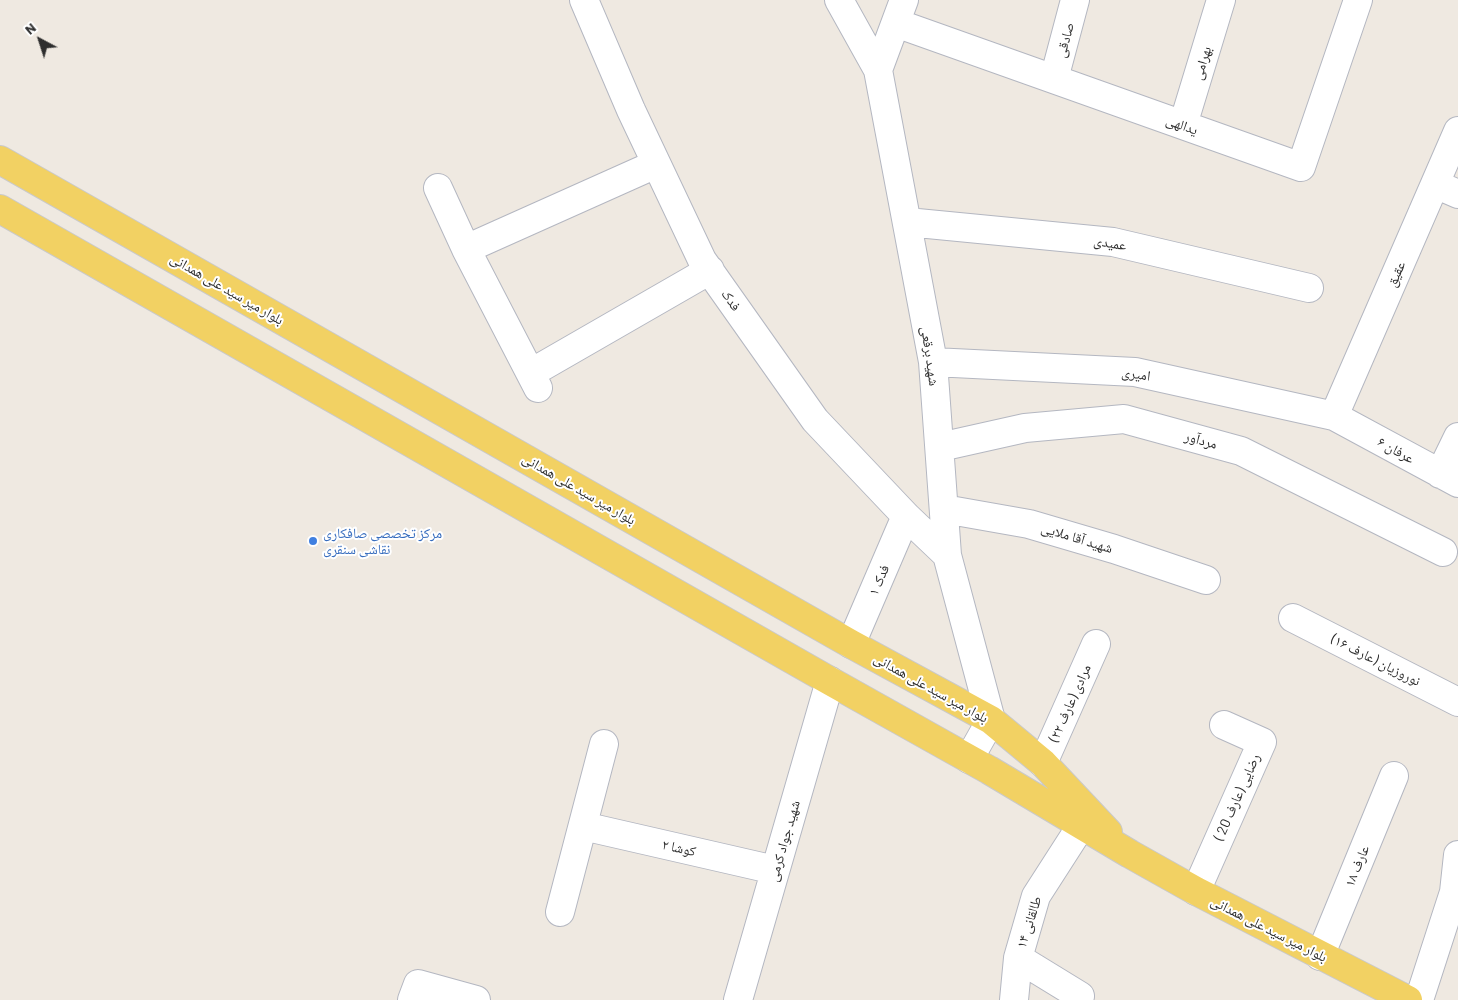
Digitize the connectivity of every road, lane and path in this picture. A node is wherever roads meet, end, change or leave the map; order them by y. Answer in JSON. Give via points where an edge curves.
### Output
{"nodes":[{"id":1,"x":584,"y":0,"type":"edge"},
{"id":2,"x":838,"y":0,"type":"edge"},
{"id":3,"x":1076,"y":0,"type":"edge"},
{"id":4,"x":1221,"y":0,"type":"edge"},
{"id":5,"x":1358,"y":0,"type":"edge"},
{"id":6,"x":900,"y":12,"type":"edge"},
{"id":7,"x":878,"y":70,"type":"junction"},
{"id":8,"x":1054,"y":80,"type":"junction"},
{"id":9,"x":1183,"y":125,"type":"junction"},
{"id":10,"x":1458,"y":131,"type":"edge"},
{"id":11,"x":0,"y":160,"type":"edge"},
{"id":12,"x":656,"y":164,"type":"junction"},
{"id":13,"x":438,"y":188,"type":"dead end"},
{"id":14,"x":1446,"y":189,"type":"edge"},
{"id":15,"x":0,"y":209,"type":"edge"},
{"id":16,"x":907,"y":222,"type":"junction"},
{"id":17,"x":466,"y":249,"type":"junction"},
{"id":18,"x":710,"y":270,"type":"junction"},
{"id":19,"x":1309,"y":288,"type":"dead end"},
{"id":20,"x":933,"y":362,"type":"junction"},
{"id":21,"x":1334,"y":416,"type":"junction"},
{"id":22,"x":1458,"y":437,"type":"edge"},
{"id":23,"x":940,"y":447,"type":"junction"},
{"id":24,"x":1449,"y":479,"type":"edge"},
{"id":25,"x":944,"y":509,"type":"junction"},
{"id":26,"x":906,"y":516,"type":"junction"},
{"id":27,"x":646,"y":527,"type":"junction"},
{"id":28,"x":1443,"y":552,"type":"dead end"},
{"id":29,"x":947,"y":555,"type":"junction"},
{"id":30,"x":626,"y":565,"type":"junction"},
{"id":31,"x":1206,"y":580,"type":"dead end"},
{"id":32,"x":1294,"y":618,"type":"dead end"},
{"id":33,"x":852,"y":644,"type":"junction"},
{"id":34,"x":1096,"y":644,"type":"dead end"},
{"id":35,"x":830,"y":682,"type":"junction"},
{"id":36,"x":1458,"y":702,"type":"edge"},
{"id":37,"x":991,"y":720,"type":"junction"},
{"id":38,"x":1224,"y":725,"type":"dead end"},
{"id":39,"x":604,"y":744,"type":"dead end"},
{"id":40,"x":969,"y":759,"type":"junction"},
{"id":41,"x":1043,"y":763,"type":"junction"},
{"id":42,"x":1394,"y":776,"type":"dead end"},
{"id":43,"x":583,"y":826,"type":"junction"},
{"id":44,"x":1081,"y":826,"type":"junction"},
{"id":45,"x":1130,"y":854,"type":"junction"},
{"id":46,"x":1458,"y":855,"type":"edge"},
{"id":47,"x":775,"y":870,"type":"junction"},
{"id":48,"x":1196,"y":891,"type":"junction"},
{"id":49,"x":560,"y":912,"type":"dead end"},
{"id":50,"x":1320,"y":956,"type":"junction"},
{"id":51,"x":1018,"y":958,"type":"junction"},
{"id":52,"x":415,"y":992,"type":"edge"},
{"id":53,"x":1080,"y":996,"type":"dead end"},
{"id":54,"x":1405,"y":999,"type":"edge"},
{"id":55,"x":476,"y":1000,"type":"edge"},
{"id":56,"x":738,"y":1000,"type":"edge"},
{"id":57,"x":1014,"y":1000,"type":"edge"}],
"edges":[{"from":1,"to":12,"type":"street","name":"فدک"},
{"from":2,"to":7,"type":"street","name":"شهید برقعی"},
{"from":3,"to":8,"type":"street","name":"صادقی"},
{"from":4,"to":9,"type":"street","name":"بهرامی"},
{"from":5,"to":9,"type":"street","name":"یدالهی","via":[[1301,167]]},
{"from":6,"to":7,"type":"street"},
{"from":6,"to":8,"type":"street","name":"یدالهی"},
{"from":7,"to":16,"type":"street","name":"شهید برقعی"},
{"from":8,"to":9,"type":"street","name":"یدالهی"},
{"from":10,"to":14,"type":"street","name":"عقیق"},
{"from":11,"to":27,"type":"main road","name":"بلوار میر سید علی همدانی"},
{"from":12,"to":17,"type":"street"},
{"from":12,"to":18,"type":"street","name":"فدک","via":[[702,260]]},
{"from":13,"to":17,"type":"street"},
{"from":14,"to":21,"type":"street","name":"عقیق"},
{"from":15,"to":30,"type":"main road","name":"بلوار میر سید علی همدانی"},
{"from":16,"to":19,"type":"street","name":"عمیدی","via":[[1113,242]]},
{"from":16,"to":20,"type":"street","name":"شهید برقعی"},
{"from":17,"to":18,"type":"street","via":[[534,381]]},
{"from":18,"to":26,"type":"street","name":"فدک","via":[[815,420]]},
{"from":20,"to":21,"type":"street","name":"امیری","via":[[1135,372]]},
{"from":20,"to":23,"type":"street","name":"شهید برقعی"},
{"from":21,"to":24,"type":"street","name":"عرفان ۶"},
{"from":22,"to":24,"type":"street"},
{"from":23,"to":25,"type":"street","name":"شهید برقعی"},
{"from":23,"to":28,"type":"street","name":"مردآور","via":[[1025,428],[1124,419],[1241,451]]},
{"from":25,"to":29,"type":"street","name":"شهید برقعی"},
{"from":25,"to":31,"type":"street","name":"شهید آقا ملایی","via":[[1029,524]]},
{"from":26,"to":29,"type":"street","name":"فدک"},
{"from":26,"to":33,"type":"street","name":"فدک ۱"},
{"from":27,"to":30,"type":"main road"},
{"from":27,"to":33,"type":"main road","name":"بلوار میر سید علی همدانی"},
{"from":29,"to":37,"type":"street","name":"شهید برقعی"},
{"from":30,"to":35,"type":"main road","name":"بلوار میر سید علی همدانی"},
{"from":32,"to":36,"type":"street","name":"نوروزیان (عارف ۱۶)"},
{"from":33,"to":37,"type":"main road","name":"بلوار میر سید علی همدانی"},
{"from":34,"to":41,"type":"street","name":"مرادی (عارف ۲۲)"},
{"from":35,"to":40,"type":"main road","name":"بلوار میر سید علی همدانی"},
{"from":35,"to":47,"type":"street","name":"شهید جواد کرمی"},
{"from":37,"to":40,"type":"street"},
{"from":37,"to":41,"type":"main road","name":"بلوار میر سید علی همدانی"},
{"from":38,"to":48,"type":"street","name":"رضایی (عارف 20 )","via":[[1262,742]]},
{"from":39,"to":43,"type":"street"},
{"from":40,"to":44,"type":"main road","name":"بلوار میر سید علی همدانی"},
{"from":41,"to":45,"type":"main road","name":"بلوار میر سید علی همدانی"},
{"from":42,"to":50,"type":"street","name":"عارف ۱۸"},
{"from":43,"to":47,"type":"street","name":"کوشا ۲"},
{"from":43,"to":49,"type":"street"},
{"from":44,"to":45,"type":"main road","name":"بلوار میر سید علی همدانی"},
{"from":44,"to":51,"type":"street","name":"طالقانی ۱۴","via":[[1036,896]]},
{"from":45,"to":48,"type":"main road","name":"بلوار میر سید علی همدانی"},
{"from":46,"to":54,"type":"street","via":[[1454,892]]},
{"from":47,"to":56,"type":"street","name":"شهید جواد کرمی"},
{"from":48,"to":50,"type":"main road","name":"بلوار میر سید علی همدانی"},
{"from":50,"to":54,"type":"main road","name":"بلوار میر سید علی همدانی"},
{"from":51,"to":53,"type":"street"},
{"from":51,"to":57,"type":"street","name":"طالقانی ۱۴"},
{"from":52,"to":55,"type":"street"}]}
